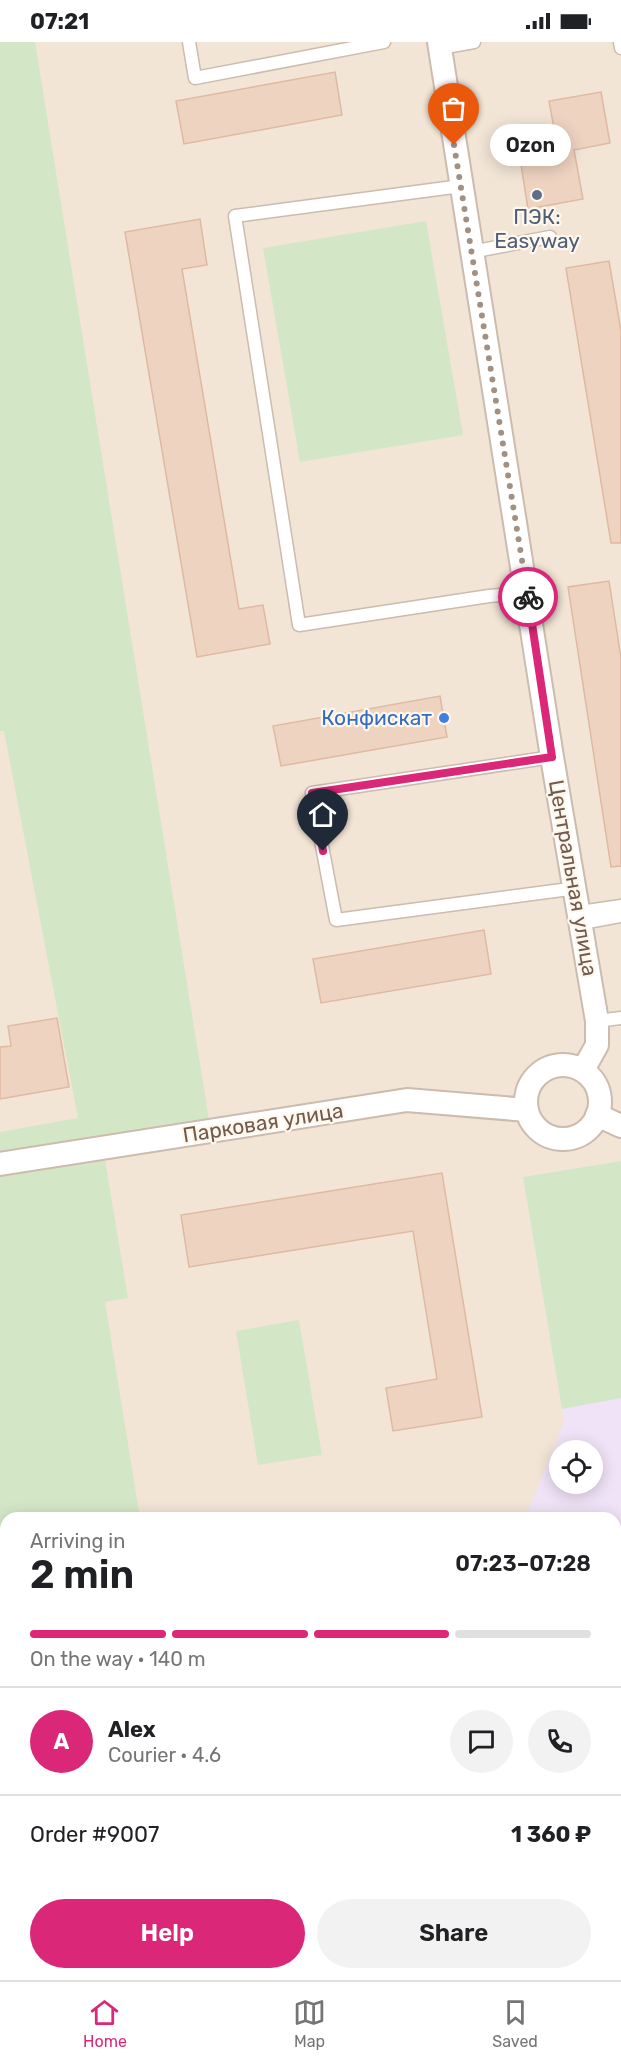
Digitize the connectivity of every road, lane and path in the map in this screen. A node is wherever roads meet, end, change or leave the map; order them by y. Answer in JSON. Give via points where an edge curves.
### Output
{"nodes":[{"id":1,"x":189,"y":42,"type":"edge"},
{"id":2,"x":384,"y":42,"type":"edge"},
{"id":3,"x":474,"y":42,"type":"edge"},
{"id":4,"x":620,"y":42,"type":"edge"},
{"id":5,"x":439,"y":45,"type":"edge"},
{"id":6,"x":621,"y":48,"type":"edge"},
{"id":7,"x":461,"y":186,"type":"junction"},
{"id":8,"x":550,"y":237,"type":"dead end"},
{"id":9,"x":471,"y":252,"type":"junction"},
{"id":10,"x":527,"y":593,"type":"junction"},
{"id":11,"x":552,"y":757,"type":"junction"},
{"id":12,"x":577,"y":888,"type":"junction"},
{"id":13,"x":621,"y":906,"type":"edge"},
{"id":14,"x":621,"y":916,"type":"edge"},
{"id":15,"x":581,"y":918,"type":"junction"},
{"id":16,"x":621,"y":1017,"type":"edge"},
{"id":17,"x":597,"y":1021,"type":"junction"},
{"id":18,"x":583,"y":1070,"type":"junction"},
{"id":19,"x":527,"y":1110,"type":"junction"},
{"id":20,"x":597,"y":1115,"type":"junction"},
{"id":21,"x":621,"y":1126,"type":"edge"},
{"id":22,"x":0,"y":1164,"type":"edge"}],
"edges":[{"from":1,"to":2,"type":"lane","via":[[195,78]]},
{"from":3,"to":5,"type":"lane"},
{"from":4,"to":6,"type":"lane"},
{"from":5,"to":7,"type":"street","name":"Центральная улица"},
{"from":7,"to":9,"type":"street","name":"Центральная улица"},
{"from":7,"to":10,"type":"lane","via":[[235,216],[299,625]]},
{"from":8,"to":9,"type":"lane"},
{"from":9,"to":10,"type":"street","name":"Центральная улица"},
{"from":10,"to":11,"type":"street","name":"Центральная улица"},
{"from":11,"to":12,"type":"street","name":"Центральная улица"},
{"from":11,"to":12,"type":"lane","via":[[312,793],[314,805],[336,920]]},
{"from":12,"to":15,"type":"street","name":"Центральная улица"},
{"from":13,"to":15,"type":"lane"},
{"from":14,"to":15,"type":"lane"},
{"from":15,"to":17,"type":"street","name":"Центральная улица"},
{"from":16,"to":17,"type":"lane"},
{"from":17,"to":18,"type":"street","name":"Центральная улица","via":[[597,1045]]},
{"from":18,"to":19,"type":"street","via":[[563,1065],[543,1070],[530,1086]]},
{"from":18,"to":20,"type":"street","via":[[598,1090]]},
{"from":19,"to":20,"type":"street","via":[[540,1130],[552,1137],[565,1138],[579,1135]]},
{"from":19,"to":22,"type":"street","name":"Парковая улица","via":[[407,1100]]},
{"from":20,"to":21,"type":"street"}]}
